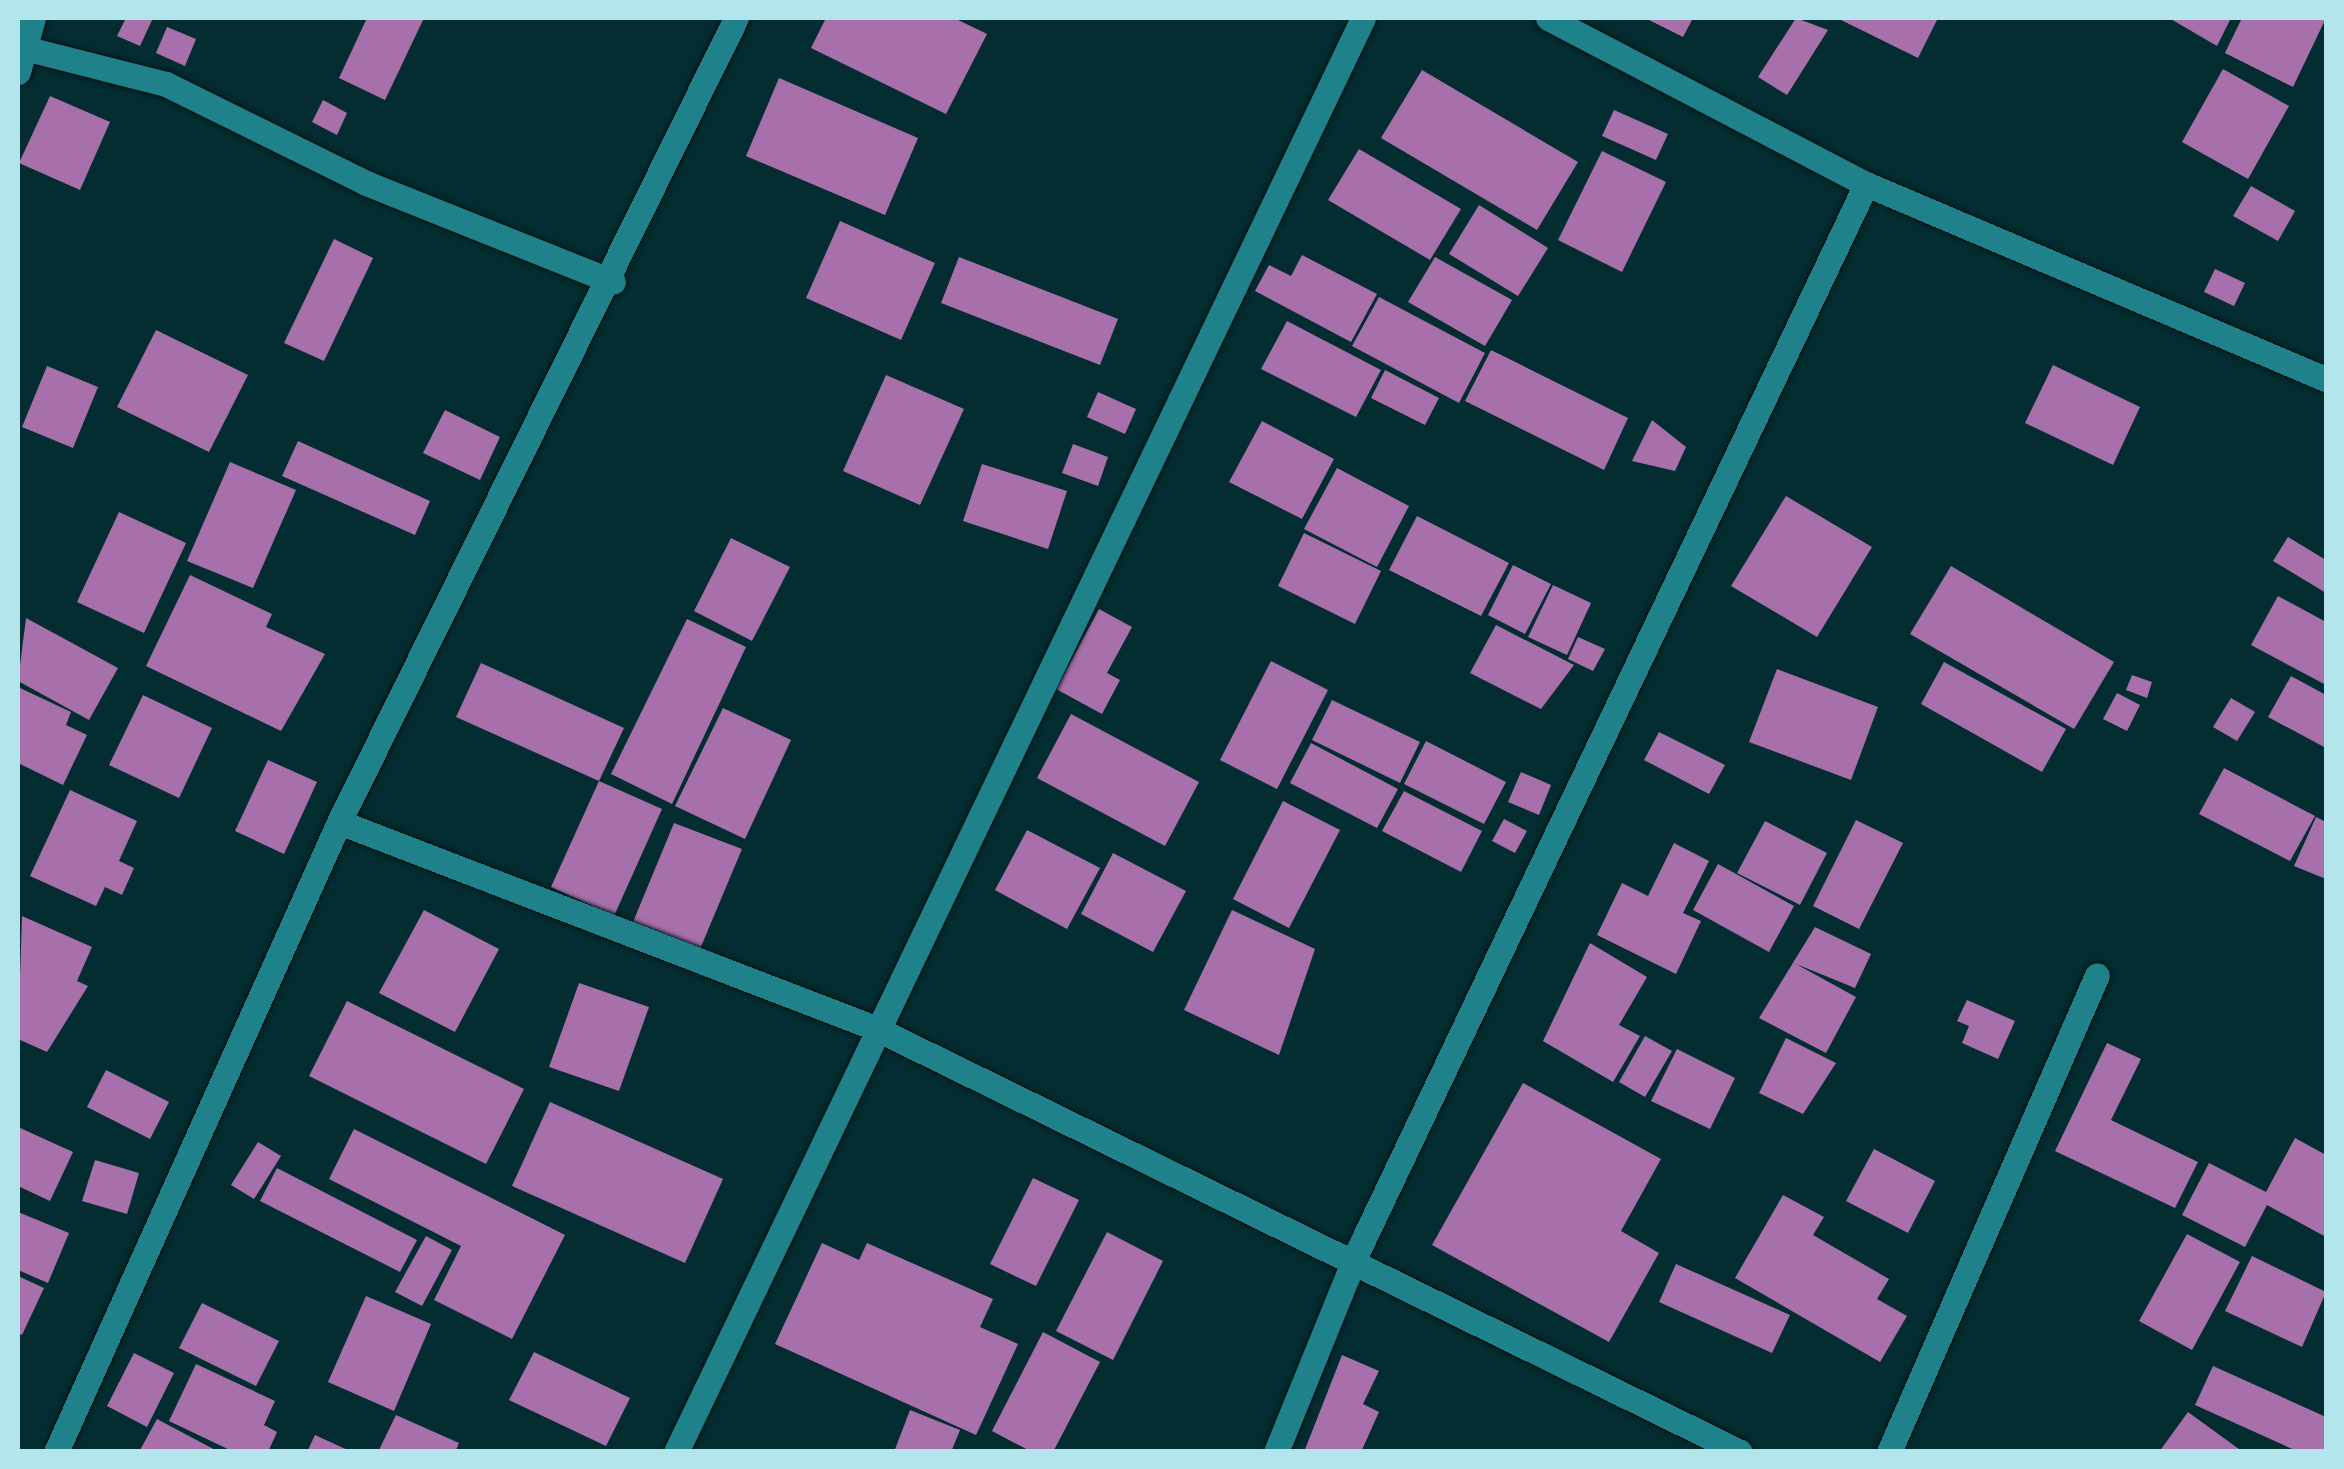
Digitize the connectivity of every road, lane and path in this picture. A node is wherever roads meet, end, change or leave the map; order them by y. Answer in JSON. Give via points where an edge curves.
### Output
{"nodes":[{"id":1,"x":33,"y":18,"type":"edge"},
{"id":2,"x":736,"y":18,"type":"edge"},
{"id":3,"x":1363,"y":18,"type":"edge"},
{"id":4,"x":1548,"y":18,"type":"edge"},
{"id":5,"x":21,"y":60,"type":"edge"},
{"id":6,"x":1866,"y":184,"type":"junction"},
{"id":7,"x":613,"y":282,"type":"junction"},
{"id":8,"x":2326,"y":379,"type":"edge"},
{"id":9,"x":338,"y":822,"type":"junction"},
{"id":10,"x":2098,"y":975,"type":"dead end"},
{"id":11,"x":875,"y":1028,"type":"junction"},
{"id":12,"x":1355,"y":1257,"type":"junction"},
{"id":13,"x":56,"y":1452,"type":"edge"},
{"id":14,"x":676,"y":1452,"type":"edge"},
{"id":15,"x":1276,"y":1452,"type":"edge"},
{"id":16,"x":1740,"y":1452,"type":"edge"},
{"id":17,"x":1890,"y":1452,"type":"edge"}],
"edges":[{"from":1,"to":5,"type":"street"},
{"from":2,"to":7,"type":"street"},
{"from":3,"to":11,"type":"street"},
{"from":4,"to":6,"type":"street"},
{"from":5,"to":7,"type":"street","via":[[166,84],[366,183]]},
{"from":6,"to":8,"type":"street"},
{"from":6,"to":12,"type":"street"},
{"from":7,"to":9,"type":"street"},
{"from":9,"to":11,"type":"street"},
{"from":9,"to":13,"type":"street"},
{"from":10,"to":17,"type":"street"},
{"from":11,"to":12,"type":"street"},
{"from":11,"to":14,"type":"street"},
{"from":12,"to":15,"type":"street"},
{"from":12,"to":16,"type":"street"}]}
